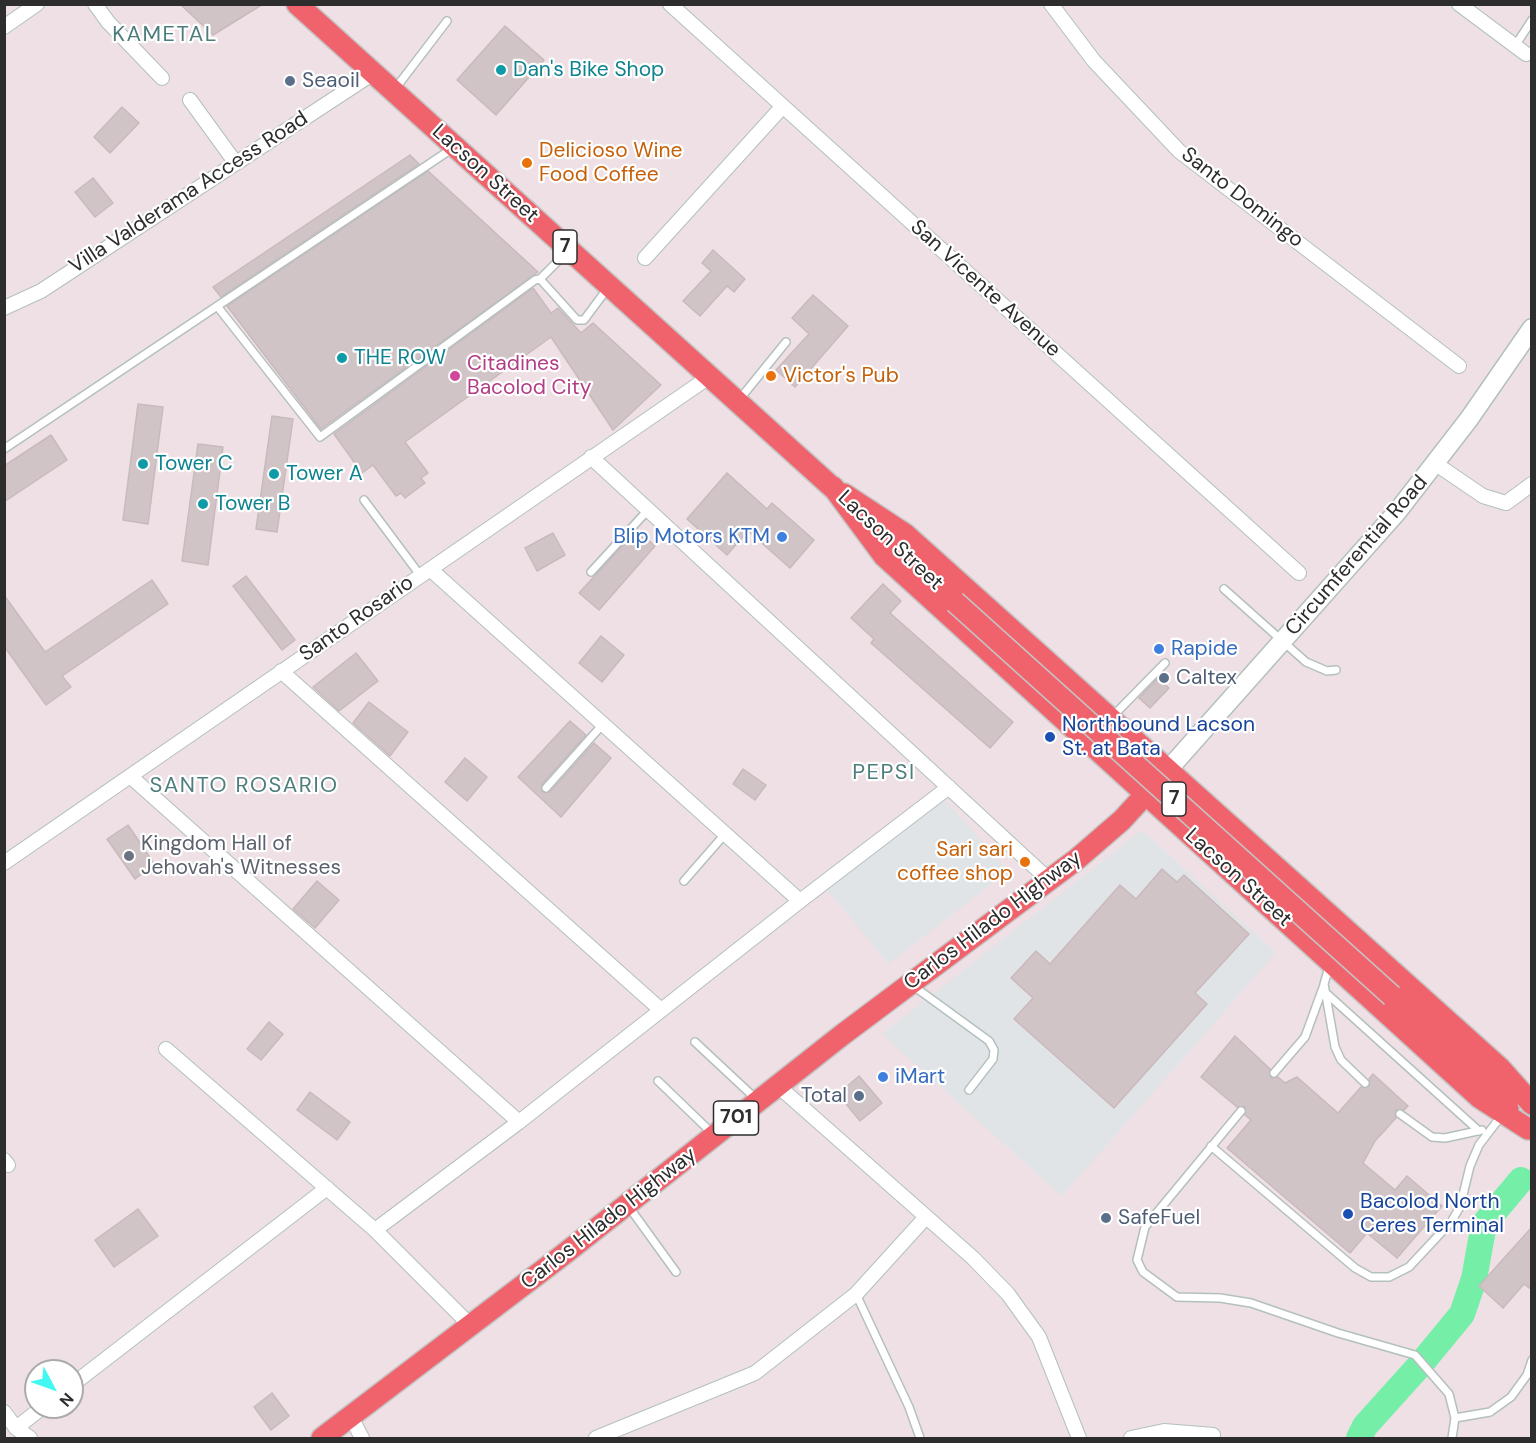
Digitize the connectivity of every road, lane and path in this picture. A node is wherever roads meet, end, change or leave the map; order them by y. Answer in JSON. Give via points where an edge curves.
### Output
{"nodes":[{"id":1,"x":37,"y":4,"type":"edge"},
{"id":2,"x":95,"y":4,"type":"edge"},
{"id":3,"x":297,"y":4,"type":"edge"},
{"id":4,"x":670,"y":4,"type":"edge"},
{"id":5,"x":1051,"y":4,"type":"edge"},
{"id":6,"x":1459,"y":4,"type":"edge"},
{"id":7,"x":1532,"y":20,"type":"edge"},
{"id":8,"x":447,"y":21,"type":"dead end"},
{"id":9,"x":4,"y":27,"type":"edge"},
{"id":10,"x":1520,"y":50,"type":"joint"},
{"id":11,"x":372,"y":74,"type":"junction"},
{"id":12,"x":162,"y":78,"type":"dead end"},
{"id":13,"x":393,"y":91,"type":"junction"},
{"id":14,"x":190,"y":100,"type":"dead end"},
{"id":15,"x":783,"y":106,"type":"junction"},
{"id":16,"x":455,"y":146,"type":"junction"},
{"id":17,"x":236,"y":162,"type":"junction"},
{"id":18,"x":568,"y":250,"type":"junction"},
{"id":19,"x":645,"y":258,"type":"dead end"},
{"id":20,"x":540,"y":279,"type":"junction"},
{"id":21,"x":609,"y":287,"type":"junction"},
{"id":22,"x":217,"y":306,"type":"junction"},
{"id":23,"x":4,"y":308,"type":"edge"},
{"id":24,"x":1532,"y":328,"type":"edge"},
{"id":25,"x":786,"y":342,"type":"dead end"},
{"id":26,"x":1459,"y":366,"type":"dead end"},
{"id":27,"x":709,"y":377,"type":"junction"},
{"id":28,"x":737,"y":402,"type":"junction"},
{"id":29,"x":4,"y":448,"type":"edge"},
{"id":30,"x":591,"y":457,"type":"junction"},
{"id":31,"x":1436,"y":464,"type":"junction"},
{"id":32,"x":1532,"y":484,"type":"edge"},
{"id":33,"x":833,"y":487,"type":"junction"},
{"id":34,"x":364,"y":500,"type":"dead end"},
{"id":35,"x":648,"y":510,"type":"junction"},
{"id":36,"x":425,"y":572,"type":"junction"},
{"id":37,"x":591,"y":572,"type":"dead end"},
{"id":38,"x":1299,"y":573,"type":"dead end"},
{"id":39,"x":1224,"y":589,"type":"dead end"},
{"id":40,"x":1283,"y":643,"type":"junction"},
{"id":41,"x":1165,"y":663,"type":"dead end"},
{"id":42,"x":1336,"y":670,"type":"dead end"},
{"id":43,"x":281,"y":671,"type":"junction"},
{"id":44,"x":1110,"y":719,"type":"junction"},
{"id":45,"x":604,"y":723,"type":"junction"},
{"id":46,"x":1167,"y":771,"type":"junction"},
{"id":47,"x":130,"y":776,"type":"junction"},
{"id":48,"x":949,"y":787,"type":"junction"},
{"id":49,"x":546,"y":788,"type":"dead end"},
{"id":50,"x":1146,"y":794,"type":"junction"},
{"id":51,"x":725,"y":834,"type":"junction"},
{"id":52,"x":4,"y":863,"type":"edge"},
{"id":53,"x":1049,"y":880,"type":"junction"},
{"id":54,"x":684,"y":881,"type":"dead end"},
{"id":55,"x":800,"y":902,"type":"junction"},
{"id":56,"x":1331,"y":962,"type":"junction"},
{"id":57,"x":910,"y":984,"type":"junction"},
{"id":58,"x":1324,"y":984,"type":"junction"},
{"id":59,"x":1326,"y":993,"type":"junction"},
{"id":60,"x":661,"y":1010,"type":"junction"},
{"id":61,"x":695,"y":1042,"type":"dead end"},
{"id":62,"x":166,"y":1049,"type":"dead end"},
{"id":63,"x":1274,"y":1073,"type":"dead end"},
{"id":64,"x":658,"y":1081,"type":"dead end"},
{"id":65,"x":1365,"y":1083,"type":"dead end"},
{"id":66,"x":777,"y":1085,"type":"junction"},
{"id":67,"x":969,"y":1090,"type":"dead end"},
{"id":68,"x":758,"y":1101,"type":"junction"},
{"id":69,"x":1241,"y":1111,"type":"dead end"},
{"id":70,"x":1400,"y":1114,"type":"dead end"},
{"id":71,"x":1531,"y":1118,"type":"edge"},
{"id":72,"x":1497,"y":1121,"type":"junction"},
{"id":73,"x":519,"y":1122,"type":"junction"},
{"id":74,"x":1479,"y":1131,"type":"junction"},
{"id":75,"x":715,"y":1135,"type":"junction"},
{"id":76,"x":1211,"y":1146,"type":"junction"},
{"id":77,"x":327,"y":1188,"type":"junction"},
{"id":78,"x":627,"y":1204,"type":"junction"},
{"id":79,"x":926,"y":1217,"type":"junction"},
{"id":80,"x":375,"y":1230,"type":"junction"},
{"id":81,"x":676,"y":1272,"type":"dead end"},
{"id":82,"x":856,"y":1294,"type":"junction"},
{"id":83,"x":471,"y":1326,"type":"junction"},
{"id":84,"x":1532,"y":1360,"type":"edge"},
{"id":85,"x":84,"y":1376,"type":"edge"},
{"id":86,"x":4,"y":1412,"type":"edge"},
{"id":87,"x":351,"y":1417,"type":"junction"},
{"id":88,"x":1455,"y":1418,"type":"junction"},
{"id":89,"x":28,"y":1419,"type":"edge"},
{"id":90,"x":16,"y":1428,"type":"junction"},
{"id":91,"x":1213,"y":1436,"type":"dead end"},
{"id":92,"x":30,"y":1438,"type":"edge"},
{"id":93,"x":322,"y":1438,"type":"edge"},
{"id":94,"x":362,"y":1438,"type":"edge"},
{"id":95,"x":596,"y":1438,"type":"edge"},
{"id":96,"x":920,"y":1438,"type":"edge"},
{"id":97,"x":1079,"y":1438,"type":"edge"},
{"id":98,"x":1131,"y":1438,"type":"edge"},
{"id":99,"x":1452,"y":1438,"type":"edge"}],
"edges":[{"from":1,"to":9,"type":"street"},
{"from":2,"to":12,"type":"street"},
{"from":3,"to":11,"type":"main road","name":"Lacson Street","number":"7"},
{"from":4,"to":15,"type":"street","name":"San Vicente Avenue"},
{"from":5,"to":26,"type":"street","name":"Santo Domingo","via":[[1094,61],[1179,151]]},
{"from":6,"to":10,"type":"street"},
{"from":7,"to":10,"type":"lane"},
{"from":8,"to":13,"type":"lane"},
{"from":11,"to":13,"type":"main road","name":"Lacson Street","number":"7"},
{"from":11,"to":17,"type":"street","name":"Villa Valderama Access Road"},
{"from":13,"to":16,"type":"main road","name":"Lacson Street","number":"7"},
{"from":14,"to":17,"type":"street"},
{"from":15,"to":19,"type":"street"},
{"from":15,"to":38,"type":"street","name":"San Vicente Avenue"},
{"from":16,"to":18,"type":"main road","name":"Lacson Street","number":"7"},
{"from":16,"to":22,"type":"lane"},
{"from":17,"to":23,"type":"street","name":"Villa Valderama Access Road","via":[[41,291]]},
{"from":18,"to":20,"type":"lane"},
{"from":18,"to":21,"type":"main road","name":"Lacson Street","number":"7"},
{"from":20,"to":21,"type":"lane","via":[[577,320],[584,320]]},
{"from":20,"to":22,"type":"lane","via":[[320,437]]},
{"from":21,"to":27,"type":"main road","name":"Lacson Street","number":"7"},
{"from":22,"to":29,"type":"lane"},
{"from":24,"to":31,"type":"main road","name":"Circumferential Road"},
{"from":25,"to":28,"type":"lane"},
{"from":27,"to":28,"type":"main road","name":"Lacson Street","number":"7"},
{"from":27,"to":30,"type":"street","name":"Santo Rosario"},
{"from":28,"to":33,"type":"main road","name":"Lacson Street","number":"7"},
{"from":30,"to":35,"type":"street"},
{"from":30,"to":36,"type":"street","name":"Santo Rosario"},
{"from":31,"to":32,"type":"street","via":[[1483,496],[1506,503]]},
{"from":31,"to":40,"type":"main road","name":"Circumferential Road"},
{"from":33,"to":44,"type":"main road","name":"Lacson Street","number":"7","via":[[905,534]]},
{"from":33,"to":50,"type":"main road","name":"Lacson Street","number":"7","via":[[884,556]]},
{"from":33,"to":71,"type":"main road","name":"Lacson Street","number":"7","bridge":true,"via":[[955,602]]},
{"from":34,"to":36,"type":"lane"},
{"from":35,"to":37,"type":"lane"},
{"from":35,"to":48,"type":"street"},
{"from":36,"to":43,"type":"street","name":"Santo Rosario"},
{"from":36,"to":45,"type":"street"},
{"from":39,"to":40,"type":"lane"},
{"from":40,"to":42,"type":"lane","via":[[1306,662],[1327,671]]},
{"from":40,"to":46,"type":"main road","name":"Circumferential Road"},
{"from":41,"to":44,"type":"lane"},
{"from":43,"to":47,"type":"street","name":"Santo Rosario"},
{"from":43,"to":60,"type":"street"},
{"from":44,"to":46,"type":"main road","name":"Lacson Street","number":"7"},
{"from":45,"to":49,"type":"lane"},
{"from":45,"to":51,"type":"street"},
{"from":46,"to":50,"type":"main road","name":"Carlos Hilado Highway"},
{"from":46,"to":71,"type":"main road","name":"Lacson Street","number":"7","via":[[1500,1068]]},
{"from":47,"to":52,"type":"street","name":"Santo Rosario"},
{"from":47,"to":73,"type":"street"},
{"from":48,"to":53,"type":"street"},
{"from":48,"to":55,"type":"street"},
{"from":50,"to":53,"type":"main road","name":"Carlos Hilado Highway","number":"701","via":[[1099,842]]},
{"from":50,"to":56,"type":"main road","name":"Lacson Street","number":"7"},
{"from":51,"to":54,"type":"lane"},
{"from":51,"to":55,"type":"street"},
{"from":53,"to":57,"type":"main road","name":"Carlos Hilado Highway","number":"701"},
{"from":55,"to":60,"type":"street"},
{"from":56,"to":58,"type":"lane"},
{"from":56,"to":72,"type":"main road","name":"Lacson Street","number":"7","via":[[1480,1098]]},
{"from":57,"to":66,"type":"main road","name":"Carlos Hilado Highway","number":"701"},
{"from":57,"to":67,"type":"lane","via":[[989,1041],[993,1059]]},
{"from":58,"to":59,"type":"lane"},
{"from":58,"to":63,"type":"lane","via":[[1305,1037]]},
{"from":59,"to":65,"type":"lane","via":[[1335,1047],[1341,1060]]},
{"from":59,"to":74,"type":"lane"},
{"from":60,"to":73,"type":"street"},
{"from":61,"to":68,"type":"lane"},
{"from":62,"to":77,"type":"street"},
{"from":64,"to":75,"type":"lane"},
{"from":66,"to":68,"type":"main road","name":"Carlos Hilado Highway","number":"701"},
{"from":66,"to":79,"type":"street"},
{"from":68,"to":75,"type":"main road","name":"Carlos Hilado Highway","number":"701"},
{"from":69,"to":76,"type":"lane"},
{"from":70,"to":74,"type":"lane","via":[[1432,1137]]},
{"from":71,"to":72,"type":"main road","name":"Lacson Street","number":"7"},
{"from":72,"to":74,"type":"lane"},
{"from":72,"to":76,"type":"lane","via":[[1470,1166],[1460,1207],[1451,1222],[1409,1267],[1389,1276],[1371,1277],[1355,1268]]},
{"from":73,"to":80,"type":"street"},
{"from":75,"to":78,"type":"main road","name":"Carlos Hilado Highway","number":"701"},
{"from":76,"to":88,"type":"lane","via":[[1145,1227],[1137,1260],[1143,1272],[1177,1297],[1251,1303],[1415,1355],[1449,1394]]},
{"from":77,"to":80,"type":"street"},
{"from":77,"to":85,"type":"street"},
{"from":78,"to":81,"type":"lane"},
{"from":78,"to":83,"type":"main road","name":"Carlos Hilado Highway","number":"701"},
{"from":79,"to":82,"type":"street"},
{"from":79,"to":97,"type":"street","via":[[1008,1294],[1039,1337]]},
{"from":80,"to":83,"type":"street"},
{"from":82,"to":95,"type":"street","via":[[755,1373]]},
{"from":82,"to":96,"type":"lane"},
{"from":83,"to":87,"type":"main road","name":"Carlos Hilado Highway","number":"701"},
{"from":84,"to":88,"type":"lane","via":[[1527,1375],[1511,1397],[1490,1412]]},
{"from":86,"to":90,"type":"street"},
{"from":87,"to":93,"type":"main road","name":"Carlos Hilado Highway","number":"701"},
{"from":87,"to":94,"type":"street"},
{"from":88,"to":99,"type":"lane"},
{"from":89,"to":90,"type":"street"},
{"from":90,"to":92,"type":"street"},
{"from":91,"to":98,"type":"street","via":[[1164,1431]]}]}
